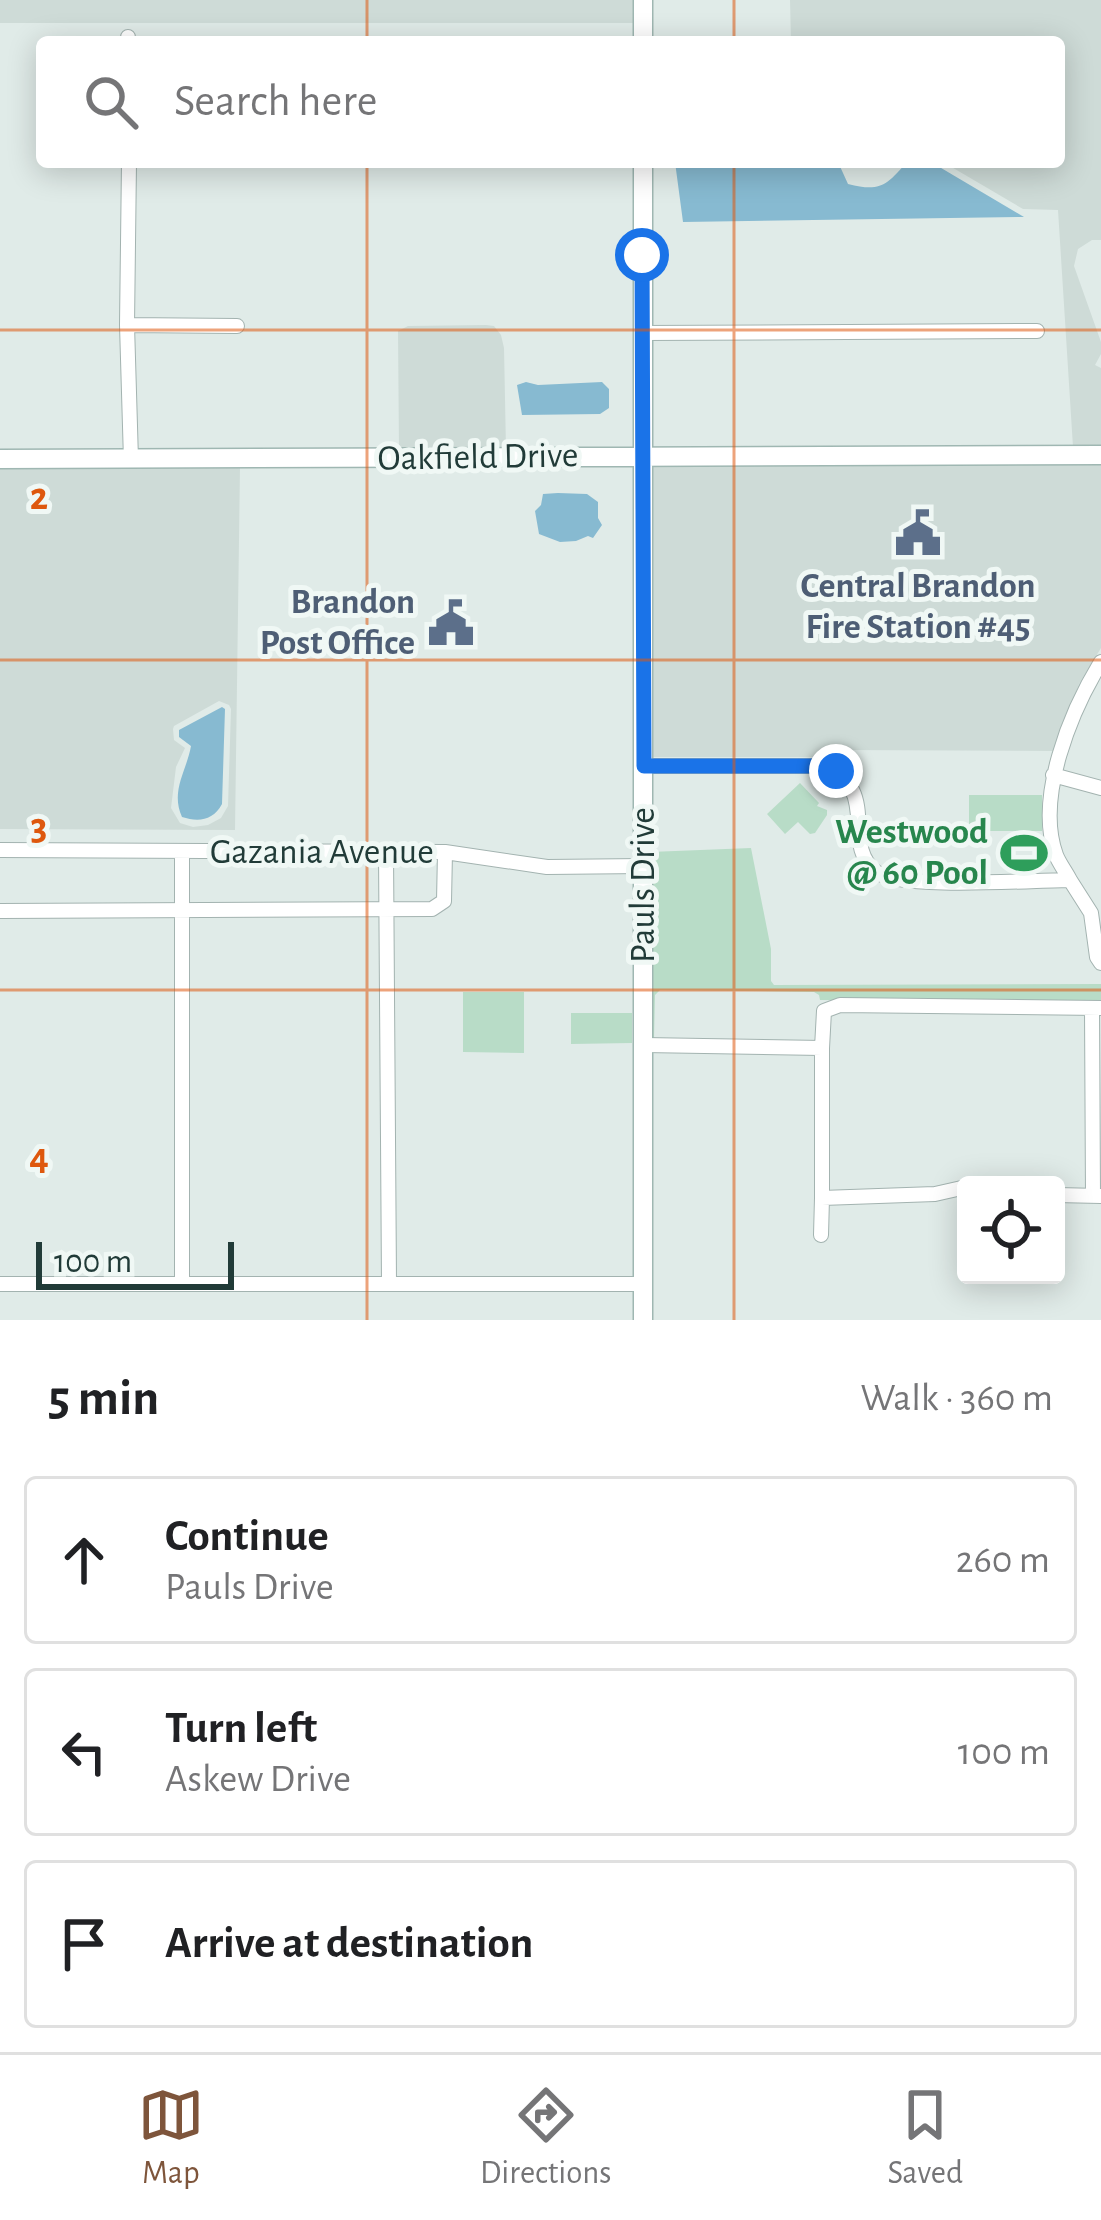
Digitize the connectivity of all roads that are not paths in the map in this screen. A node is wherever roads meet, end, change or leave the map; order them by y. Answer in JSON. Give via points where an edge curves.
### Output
{"nodes":[{"id":1,"x":643,"y":0,"type":"edge"},
{"id":2,"x":643,"y":36,"type":"edge"},
{"id":3,"x":129,"y":168,"type":"edge"},
{"id":4,"x":643,"y":168,"type":"edge"},
{"id":5,"x":128,"y":326,"type":"junction"},
{"id":6,"x":237,"y":326,"type":"dead end"},
{"id":7,"x":1037,"y":331,"type":"dead end"},
{"id":8,"x":642,"y":333,"type":"junction"},
{"id":9,"x":1101,"y":454,"type":"edge"},
{"id":10,"x":642,"y":455,"type":"junction"},
{"id":11,"x":0,"y":459,"type":"edge"},
{"id":12,"x":131,"y":460,"type":"junction"},
{"id":13,"x":1101,"y":662,"type":"edge"},
{"id":14,"x":644,"y":766,"type":"junction"},
{"id":15,"x":1053,"y":775,"type":"junction"},
{"id":16,"x":1101,"y":788,"type":"edge"},
{"id":17,"x":0,"y":850,"type":"edge"},
{"id":18,"x":182,"y":851,"type":"junction"},
{"id":19,"x":386,"y":852,"type":"junction"},
{"id":20,"x":445,"y":852,"type":"junction"},
{"id":21,"x":643,"y":866,"type":"junction"},
{"id":22,"x":1070,"y":880,"type":"junction"},
{"id":23,"x":0,"y":911,"type":"edge"},
{"id":24,"x":181,"y":911,"type":"junction"},
{"id":25,"x":389,"y":911,"type":"junction"},
{"id":26,"x":1101,"y":963,"type":"edge"},
{"id":27,"x":1096,"y":1008,"type":"edge"},
{"id":28,"x":644,"y":1045,"type":"junction"},
{"id":29,"x":822,"y":1048,"type":"junction"},
{"id":30,"x":957,"y":1188,"type":"edge"},
{"id":31,"x":1065,"y":1196,"type":"edge"},
{"id":32,"x":1097,"y":1196,"type":"edge"},
{"id":33,"x":822,"y":1198,"type":"junction"},
{"id":34,"x":821,"y":1234,"type":"dead end"},
{"id":35,"x":182,"y":1282,"type":"junction"},
{"id":36,"x":388,"y":1283,"type":"junction"},
{"id":37,"x":0,"y":1284,"type":"edge"},
{"id":38,"x":643,"y":1284,"type":"junction"},
{"id":39,"x":644,"y":1320,"type":"edge"}],
"edges":[{"from":1,"to":2,"type":"street"},
{"from":3,"to":5,"type":"street"},
{"from":4,"to":8,"type":"street","name":"Pauls Drive"},
{"from":5,"to":6,"type":"street"},
{"from":5,"to":12,"type":"street"},
{"from":7,"to":8,"type":"street"},
{"from":8,"to":10,"type":"street","name":"Pauls Drive"},
{"from":9,"to":10,"type":"street","name":"Oakfield Drive"},
{"from":10,"to":12,"type":"street","name":"Oakfield Drive"},
{"from":10,"to":14,"type":"street","name":"Pauls Drive"},
{"from":11,"to":12,"type":"street","name":"Oakfield Drive"},
{"from":13,"to":15,"type":"street"},
{"from":14,"to":21,"type":"street","name":"Pauls Drive"},
{"from":14,"to":22,"type":"street","via":[[820,766],[851,788],[864,858],[878,874]]},
{"from":15,"to":16,"type":"street"},
{"from":15,"to":22,"type":"street","via":[[1050,821]]},
{"from":17,"to":18,"type":"street","name":"Gazania Avenue"},
{"from":18,"to":19,"type":"street","name":"Gazania Avenue"},
{"from":18,"to":24,"type":"street"},
{"from":19,"to":20,"type":"street","name":"Gazania Avenue"},
{"from":19,"to":25,"type":"street"},
{"from":20,"to":21,"type":"street","name":"Gazania Avenue","via":[[547,867]]},
{"from":20,"to":25,"type":"street","via":[[444,901]]},
{"from":21,"to":28,"type":"street","name":"Pauls Drive"},
{"from":22,"to":26,"type":"street","via":[[1091,913]]},
{"from":23,"to":24,"type":"street"},
{"from":24,"to":25,"type":"street"},
{"from":24,"to":35,"type":"street"},
{"from":25,"to":36,"type":"street"},
{"from":27,"to":29,"type":"street","via":[[840,1005],[824,1011]]},
{"from":27,"to":32,"type":"street"},
{"from":28,"to":29,"type":"street"},
{"from":28,"to":38,"type":"street","name":"Pauls Drive"},
{"from":29,"to":33,"type":"street"},
{"from":30,"to":33,"type":"street"},
{"from":31,"to":32,"type":"street"},
{"from":33,"to":34,"type":"street"},
{"from":35,"to":36,"type":"street"},
{"from":35,"to":37,"type":"street"},
{"from":36,"to":38,"type":"street"},
{"from":38,"to":39,"type":"street","name":"Pauls Drive"}]}
